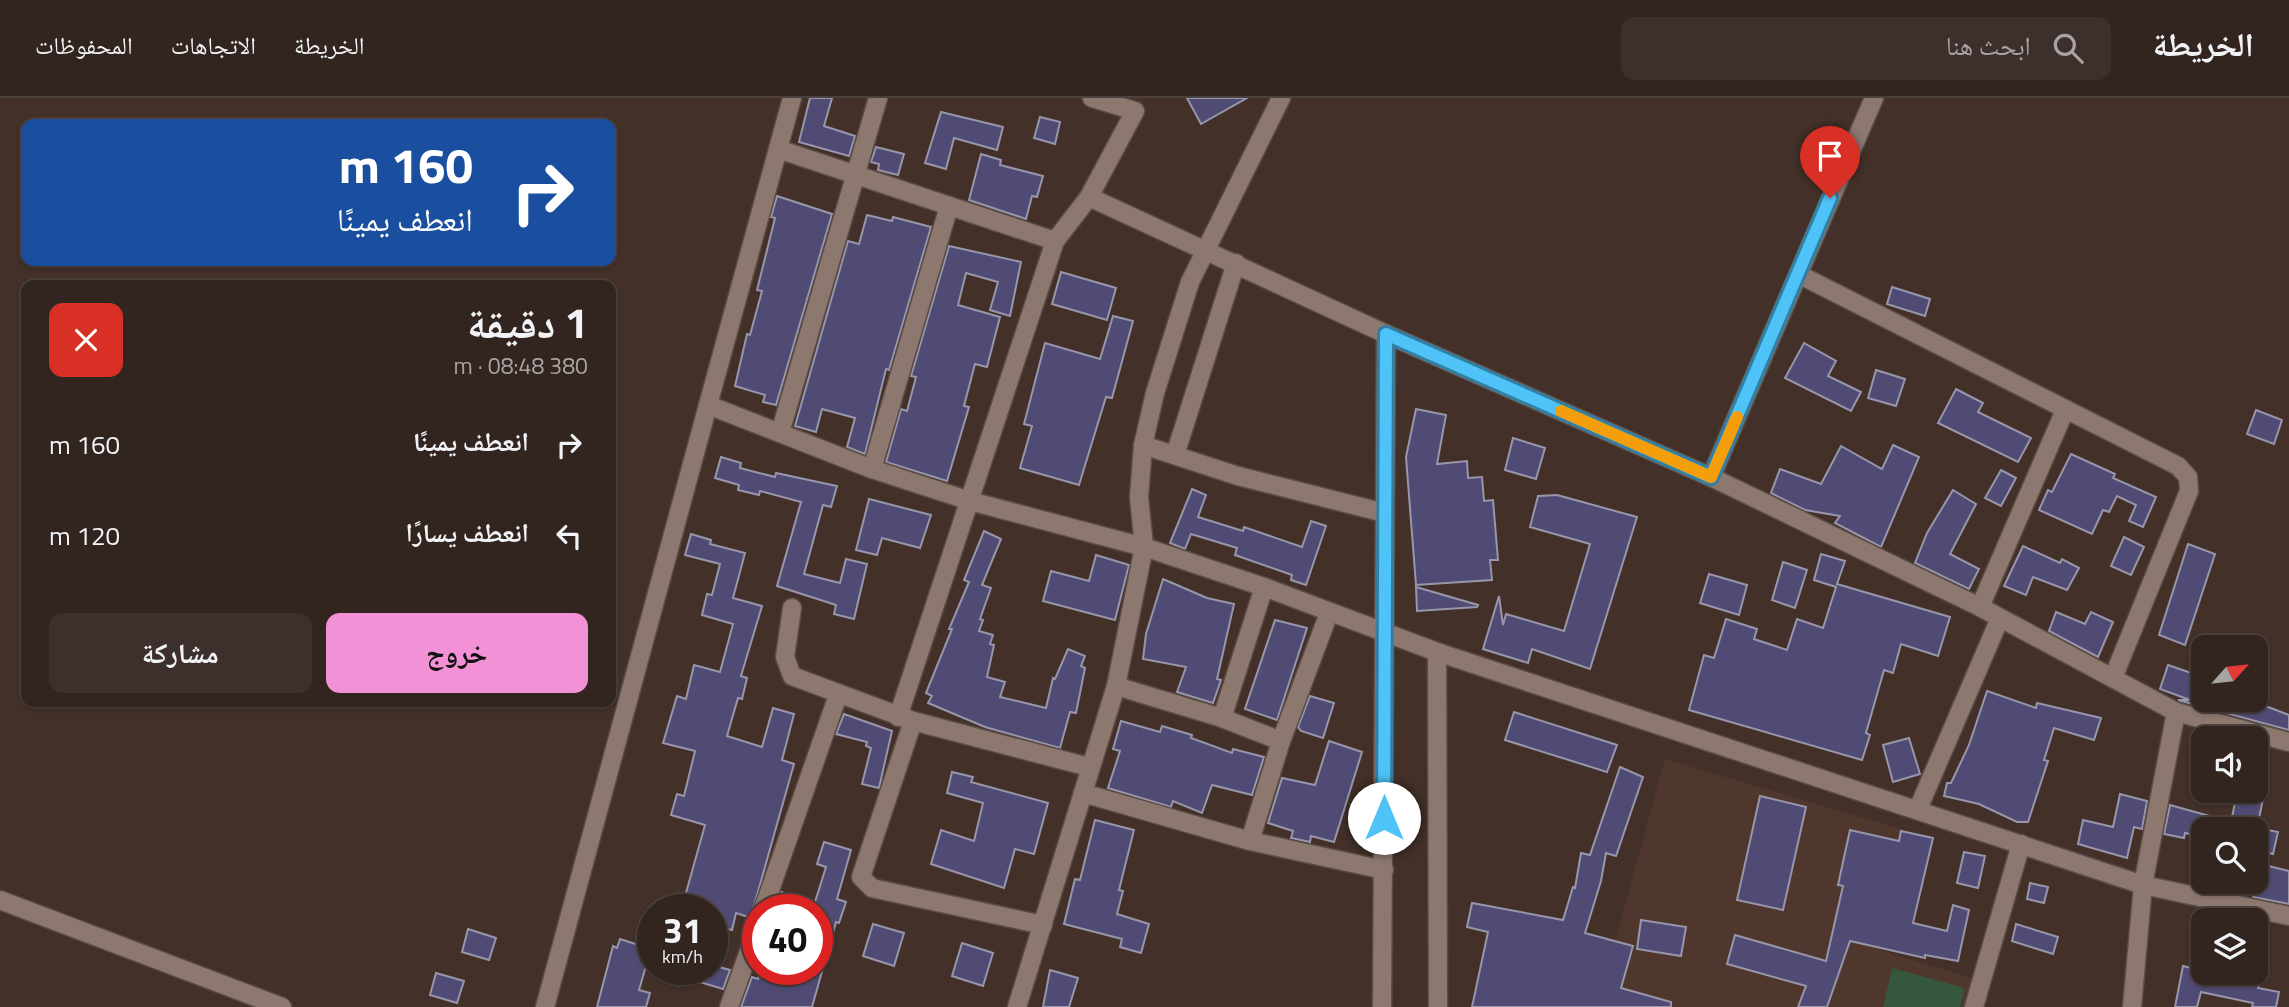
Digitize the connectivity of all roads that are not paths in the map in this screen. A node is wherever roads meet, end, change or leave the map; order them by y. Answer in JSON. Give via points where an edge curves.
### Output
{"nodes":[{"id":1,"x":792,"y":98,"type":"edge"},
{"id":2,"x":878,"y":98,"type":"edge"},
{"id":3,"x":1092,"y":98,"type":"edge"},
{"id":4,"x":1281,"y":98,"type":"edge"},
{"id":5,"x":1874,"y":98,"type":"edge"},
{"id":6,"x":1139,"y":104,"type":"edge"},
{"id":7,"x":778,"y":149,"type":"junction"},
{"id":8,"x":856,"y":176,"type":"junction"},
{"id":9,"x":1089,"y":197,"type":"junction"},
{"id":10,"x":949,"y":206,"type":"junction"},
{"id":11,"x":1055,"y":241,"type":"junction"},
{"id":12,"x":1205,"y":248,"type":"junction"},
{"id":13,"x":1236,"y":263,"type":"junction"},
{"id":14,"x":1798,"y":274,"type":"junction"},
{"id":15,"x":1386,"y":334,"type":"junction"},
{"id":16,"x":708,"y":405,"type":"junction"},
{"id":17,"x":2065,"y":410,"type":"junction"},
{"id":18,"x":780,"y":433,"type":"junction"},
{"id":19,"x":1143,"y":444,"type":"junction"},
{"id":20,"x":1175,"y":455,"type":"junction"},
{"id":21,"x":872,"y":469,"type":"junction"},
{"id":22,"x":1711,"y":477,"type":"junction"},
{"id":23,"x":970,"y":501,"type":"junction"},
{"id":24,"x":1385,"y":513,"type":"junction"},
{"id":25,"x":1144,"y":547,"type":"junction"},
{"id":26,"x":1264,"y":587,"type":"junction"},
{"id":27,"x":1980,"y":607,"type":"junction"},
{"id":28,"x":793,"y":608,"type":"dead end"},
{"id":29,"x":1329,"y":613,"type":"junction"},
{"id":30,"x":2000,"y":618,"type":"junction"},
{"id":31,"x":1385,"y":634,"type":"junction"},
{"id":32,"x":1437,"y":652,"type":"junction"},
{"id":33,"x":2113,"y":678,"type":"junction"},
{"id":34,"x":1116,"y":686,"type":"junction"},
{"id":35,"x":838,"y":695,"type":"junction"},
{"id":36,"x":2176,"y":712,"type":"junction"},
{"id":37,"x":1222,"y":718,"type":"junction"},
{"id":38,"x":905,"y":719,"type":"junction"},
{"id":39,"x":1281,"y":741,"type":"junction"},
{"id":40,"x":2289,"y":742,"type":"edge"},
{"id":41,"x":1089,"y":767,"type":"junction"},
{"id":42,"x":1083,"y":793,"type":"junction"},
{"id":43,"x":1918,"y":809,"type":"junction"},
{"id":44,"x":1250,"y":841,"type":"junction"},
{"id":45,"x":2021,"y":844,"type":"junction"},
{"id":46,"x":1384,"y":870,"type":"junction"},
{"id":47,"x":2143,"y":885,"type":"junction"},
{"id":48,"x":769,"y":894,"type":"edge"},
{"id":49,"x":0,"y":900,"type":"edge"},
{"id":50,"x":2289,"y":916,"type":"edge"},
{"id":51,"x":1043,"y":925,"type":"junction"},
{"id":52,"x":742,"y":971,"type":"edge"},
{"id":53,"x":282,"y":1007,"type":"edge"},
{"id":54,"x":545,"y":1007,"type":"edge"},
{"id":55,"x":729,"y":1007,"type":"edge"},
{"id":56,"x":1017,"y":1007,"type":"edge"},
{"id":57,"x":1382,"y":1007,"type":"edge"},
{"id":58,"x":1438,"y":1007,"type":"edge"},
{"id":59,"x":1974,"y":1007,"type":"edge"},
{"id":60,"x":2132,"y":1007,"type":"edge"}],
"edges":[{"from":1,"to":7,"type":"street"},
{"from":2,"to":8,"type":"street"},
{"from":3,"to":6,"type":"street"},
{"from":4,"to":12,"type":"street"},
{"from":5,"to":14,"type":"street"},
{"from":6,"to":9,"type":"street"},
{"from":7,"to":8,"type":"street"},
{"from":7,"to":16,"type":"street"},
{"from":8,"to":10,"type":"street"},
{"from":8,"to":18,"type":"street"},
{"from":9,"to":11,"type":"street"},
{"from":9,"to":12,"type":"street"},
{"from":10,"to":11,"type":"street"},
{"from":10,"to":21,"type":"street"},
{"from":11,"to":23,"type":"street"},
{"from":12,"to":13,"type":"street"},
{"from":12,"to":19,"type":"street","via":[[1190,282]]},
{"from":13,"to":15,"type":"street"},
{"from":13,"to":20,"type":"street"},
{"from":14,"to":17,"type":"street"},
{"from":14,"to":22,"type":"street"},
{"from":15,"to":22,"type":"street"},
{"from":15,"to":24,"type":"street"},
{"from":16,"to":18,"type":"street"},
{"from":16,"to":54,"type":"street"},
{"from":17,"to":27,"type":"street"},
{"from":17,"to":33,"type":"street","via":[[2178,466],[2189,482],[2178,524]]},
{"from":18,"to":21,"type":"street"},
{"from":19,"to":20,"type":"street"},
{"from":19,"to":25,"type":"street","via":[[1139,497]]},
{"from":20,"to":24,"type":"street"},
{"from":21,"to":23,"type":"street"},
{"from":22,"to":27,"type":"street"},
{"from":23,"to":25,"type":"street"},
{"from":23,"to":38,"type":"street"},
{"from":24,"to":31,"type":"street"},
{"from":25,"to":26,"type":"street"},
{"from":25,"to":34,"type":"street"},
{"from":26,"to":29,"type":"street"},
{"from":26,"to":37,"type":"street"},
{"from":27,"to":30,"type":"street"},
{"from":28,"to":35,"type":"street","via":[[785,657],[789,673]]},
{"from":29,"to":31,"type":"street"},
{"from":29,"to":39,"type":"street"},
{"from":30,"to":33,"type":"street"},
{"from":30,"to":43,"type":"street"},
{"from":31,"to":32,"type":"street"},
{"from":31,"to":46,"type":"street"},
{"from":32,"to":43,"type":"street"},
{"from":32,"to":58,"type":"street"},
{"from":33,"to":36,"type":"street"},
{"from":34,"to":37,"type":"street"},
{"from":34,"to":41,"type":"street"},
{"from":35,"to":38,"type":"street"},
{"from":35,"to":48,"type":"street"},
{"from":36,"to":40,"type":"street"},
{"from":36,"to":47,"type":"street"},
{"from":37,"to":39,"type":"street"},
{"from":38,"to":41,"type":"street"},
{"from":38,"to":51,"type":"street","via":[[861,877],[872,888]]},
{"from":39,"to":44,"type":"street"},
{"from":41,"to":42,"type":"street"},
{"from":42,"to":44,"type":"street"},
{"from":42,"to":51,"type":"street"},
{"from":43,"to":45,"type":"street"},
{"from":44,"to":46,"type":"street"},
{"from":45,"to":47,"type":"street"},
{"from":45,"to":59,"type":"street"},
{"from":46,"to":57,"type":"street"},
{"from":47,"to":50,"type":"street"},
{"from":47,"to":60,"type":"street"},
{"from":49,"to":53,"type":"street"},
{"from":51,"to":56,"type":"street"},
{"from":52,"to":55,"type":"street"}]}
